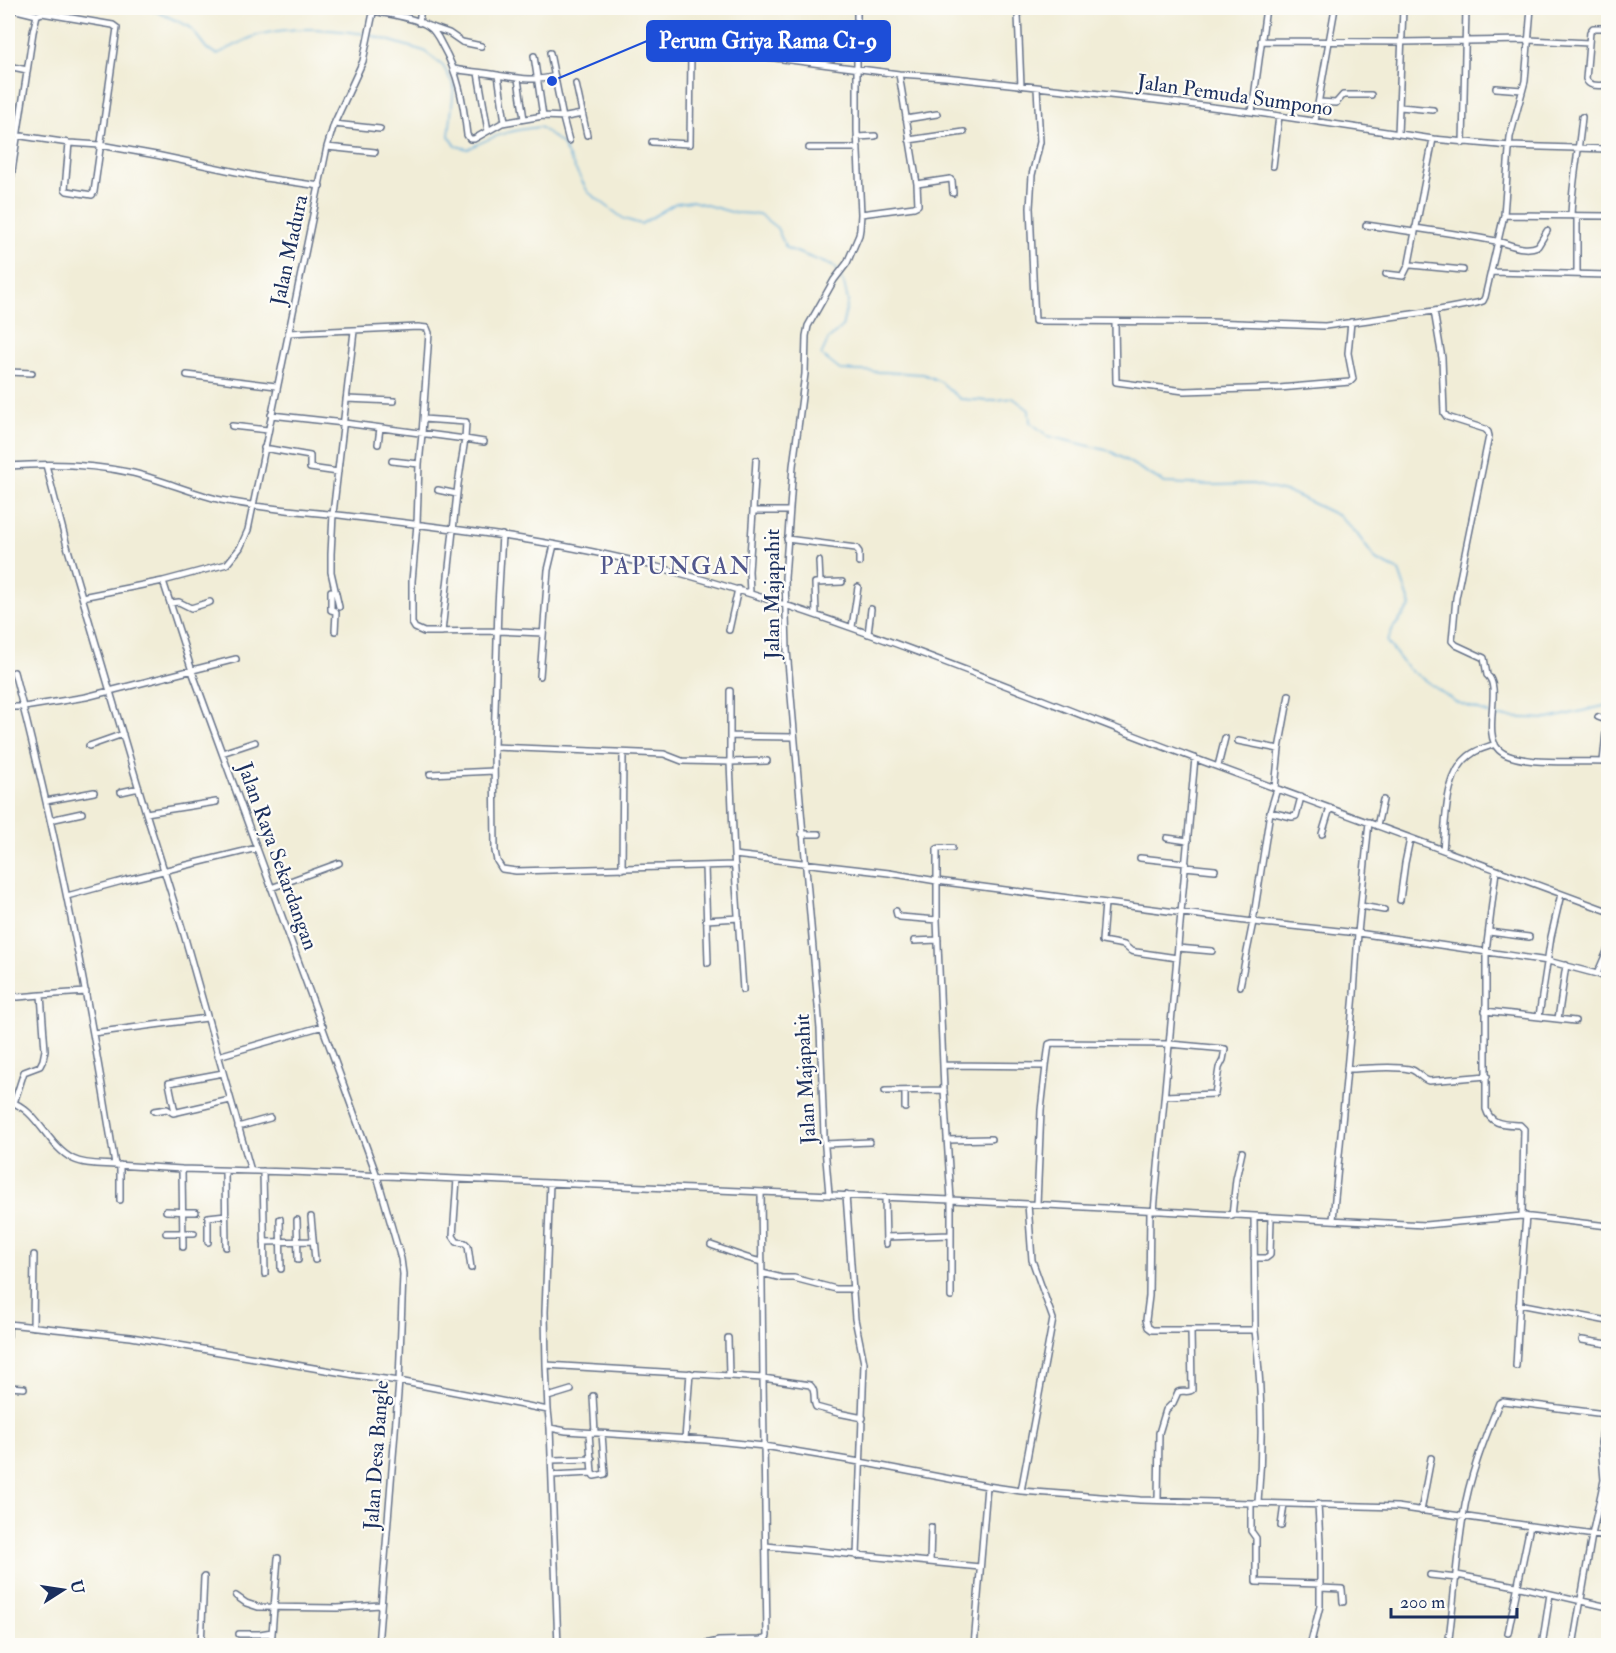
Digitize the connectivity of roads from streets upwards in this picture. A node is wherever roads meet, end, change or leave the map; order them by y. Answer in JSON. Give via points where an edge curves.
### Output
{"nodes":[{"id":1,"x":8,"y":8,"type":"edge"},
{"id":2,"x":421,"y":8,"type":"edge"},
{"id":3,"x":470,"y":8,"type":"edge"},
{"id":4,"x":492,"y":8,"type":"edge"},
{"id":5,"x":857,"y":8,"type":"edge"},
{"id":6,"x":1266,"y":8,"type":"edge"},
{"id":7,"x":1326,"y":8,"type":"edge"},
{"id":8,"x":1335,"y":8,"type":"edge"},
{"id":9,"x":1403,"y":8,"type":"edge"},
{"id":10,"x":1466,"y":8,"type":"edge"},
{"id":11,"x":1531,"y":8,"type":"edge"},
{"id":12,"x":374,"y":9,"type":"edge"},
{"id":13,"x":526,"y":10,"type":"dead end"},
{"id":14,"x":37,"y":15,"type":"junction"},
{"id":15,"x":1018,"y":15,"type":"dead end"},
{"id":16,"x":419,"y":23,"type":"junction"},
{"id":17,"x":427,"y":26,"type":"junction"},
{"id":18,"x":1608,"y":28,"type":"edge"},
{"id":19,"x":1529,"y":40,"type":"junction"},
{"id":20,"x":1261,"y":41,"type":"junction"},
{"id":21,"x":1330,"y":42,"type":"junction"},
{"id":22,"x":1402,"y":42,"type":"junction"},
{"id":23,"x":1466,"y":42,"type":"junction"},
{"id":24,"x":1589,"y":43,"type":"junction"},
{"id":25,"x":481,"y":46,"type":"dead end"},
{"id":26,"x":550,"y":53,"type":"dead end"},
{"id":27,"x":534,"y":56,"type":"dead end"},
{"id":28,"x":8,"y":66,"type":"edge"},
{"id":29,"x":454,"y":69,"type":"junction"},
{"id":30,"x":857,"y":69,"type":"junction"},
{"id":31,"x":27,"y":70,"type":"junction"},
{"id":32,"x":478,"y":73,"type":"junction"},
{"id":33,"x":899,"y":74,"type":"junction"},
{"id":34,"x":498,"y":75,"type":"junction"},
{"id":35,"x":555,"y":76,"type":"junction"},
{"id":36,"x":519,"y":79,"type":"junction"},
{"id":37,"x":537,"y":79,"type":"junction"},
{"id":38,"x":576,"y":84,"type":"dead end"},
{"id":39,"x":1608,"y":85,"type":"edge"},
{"id":40,"x":1021,"y":86,"type":"junction"},
{"id":41,"x":1037,"y":88,"type":"junction"},
{"id":42,"x":1496,"y":88,"type":"dead end"},
{"id":43,"x":1522,"y":90,"type":"junction"},
{"id":44,"x":1371,"y":95,"type":"dead end"},
{"id":45,"x":1319,"y":102,"type":"junction"},
{"id":46,"x":1400,"y":107,"type":"junction"},
{"id":47,"x":1432,"y":110,"type":"dead end"},
{"id":48,"x":1252,"y":112,"type":"junction"},
{"id":49,"x":582,"y":114,"type":"junction"},
{"id":50,"x":937,"y":114,"type":"dead end"},
{"id":51,"x":543,"y":116,"type":"junction"},
{"id":52,"x":1279,"y":116,"type":"junction"},
{"id":53,"x":1582,"y":117,"type":"dead end"},
{"id":54,"x":562,"y":118,"type":"junction"},
{"id":55,"x":524,"y":119,"type":"junction"},
{"id":56,"x":906,"y":119,"type":"junction"},
{"id":57,"x":1315,"y":121,"type":"junction"},
{"id":58,"x":505,"y":122,"type":"junction"},
{"id":59,"x":334,"y":124,"type":"junction"},
{"id":60,"x":380,"y":129,"type":"dead end"},
{"id":61,"x":488,"y":130,"type":"junction"},
{"id":62,"x":964,"y":132,"type":"dead end"},
{"id":63,"x":8,"y":134,"type":"edge"},
{"id":64,"x":1398,"y":134,"type":"junction"},
{"id":65,"x":17,"y":135,"type":"junction"},
{"id":66,"x":587,"y":135,"type":"dead end"},
{"id":67,"x":875,"y":136,"type":"dead end"},
{"id":68,"x":857,"y":138,"type":"junction"},
{"id":69,"x":1433,"y":139,"type":"junction"},
{"id":70,"x":909,"y":140,"type":"junction"},
{"id":71,"x":569,"y":141,"type":"dead end"},
{"id":72,"x":652,"y":142,"type":"dead end"},
{"id":73,"x":69,"y":143,"type":"junction"},
{"id":74,"x":1463,"y":143,"type":"junction"},
{"id":75,"x":100,"y":146,"type":"junction"},
{"id":76,"x":1510,"y":146,"type":"junction"},
{"id":77,"x":327,"y":147,"type":"junction"},
{"id":78,"x":809,"y":148,"type":"dead end"},
{"id":79,"x":858,"y":148,"type":"junction"},
{"id":80,"x":1579,"y":149,"type":"junction"},
{"id":81,"x":1608,"y":149,"type":"edge"},
{"id":82,"x":375,"y":152,"type":"dead end"},
{"id":83,"x":1273,"y":166,"type":"dead end"},
{"id":84,"x":917,"y":184,"type":"junction"},
{"id":85,"x":320,"y":186,"type":"junction"},
{"id":86,"x":953,"y":193,"type":"dead end"},
{"id":87,"x":8,"y":198,"type":"edge"},
{"id":88,"x":861,"y":214,"type":"junction"},
{"id":89,"x":1504,"y":215,"type":"junction"},
{"id":90,"x":1574,"y":216,"type":"junction"},
{"id":91,"x":1608,"y":216,"type":"edge"},
{"id":92,"x":1366,"y":225,"type":"dead end"},
{"id":93,"x":1415,"y":230,"type":"junction"},
{"id":94,"x":1547,"y":231,"type":"dead end"},
{"id":95,"x":1498,"y":241,"type":"junction"},
{"id":96,"x":1409,"y":264,"type":"junction"},
{"id":97,"x":1463,"y":270,"type":"dead end"},
{"id":98,"x":1491,"y":272,"type":"junction"},
{"id":99,"x":1386,"y":273,"type":"dead end"},
{"id":100,"x":1577,"y":274,"type":"junction"},
{"id":101,"x":1608,"y":275,"type":"edge"},
{"id":102,"x":1434,"y":311,"type":"junction"},
{"id":103,"x":1115,"y":322,"type":"junction"},
{"id":104,"x":1352,"y":322,"type":"junction"},
{"id":105,"x":354,"y":331,"type":"junction"},
{"id":106,"x":288,"y":333,"type":"junction"},
{"id":107,"x":8,"y":372,"type":"edge"},
{"id":108,"x":32,"y":373,"type":"dead end"},
{"id":109,"x":187,"y":375,"type":"dead end"},
{"id":110,"x":276,"y":386,"type":"junction"},
{"id":111,"x":346,"y":399,"type":"junction"},
{"id":112,"x":394,"y":401,"type":"dead end"},
{"id":113,"x":271,"y":415,"type":"junction"},
{"id":114,"x":423,"y":419,"type":"junction"},
{"id":115,"x":344,"y":423,"type":"junction"},
{"id":116,"x":232,"y":426,"type":"dead end"},
{"id":117,"x":380,"y":428,"type":"junction"},
{"id":118,"x":268,"y":430,"type":"junction"},
{"id":119,"x":422,"y":434,"type":"junction"},
{"id":120,"x":465,"y":440,"type":"junction"},
{"id":121,"x":484,"y":442,"type":"dead end"},
{"id":122,"x":378,"y":444,"type":"dead end"},
{"id":123,"x":264,"y":448,"type":"junction"},
{"id":124,"x":756,"y":460,"type":"dead end"},
{"id":125,"x":392,"y":461,"type":"dead end"},
{"id":126,"x":419,"y":464,"type":"junction"},
{"id":127,"x":45,"y":465,"type":"junction"},
{"id":128,"x":8,"y":466,"type":"edge"},
{"id":129,"x":338,"y":472,"type":"junction"},
{"id":130,"x":438,"y":490,"type":"dead end"},
{"id":131,"x":457,"y":494,"type":"junction"},
{"id":132,"x":253,"y":505,"type":"junction"},
{"id":133,"x":753,"y":511,"type":"junction"},
{"id":134,"x":789,"y":511,"type":"junction"},
{"id":135,"x":333,"y":514,"type":"junction"},
{"id":136,"x":417,"y":524,"type":"junction"},
{"id":137,"x":454,"y":529,"type":"junction"},
{"id":138,"x":502,"y":535,"type":"junction"},
{"id":139,"x":787,"y":539,"type":"junction"},
{"id":140,"x":554,"y":545,"type":"junction"},
{"id":141,"x":819,"y":561,"type":"dead end"},
{"id":142,"x":859,"y":563,"type":"dead end"},
{"id":143,"x":163,"y":581,"type":"junction"},
{"id":144,"x":820,"y":582,"type":"junction"},
{"id":145,"x":843,"y":582,"type":"dead end"},
{"id":146,"x":858,"y":587,"type":"dead end"},
{"id":147,"x":738,"y":589,"type":"junction"},
{"id":148,"x":331,"y":591,"type":"dead end"},
{"id":149,"x":750,"y":593,"type":"junction"},
{"id":150,"x":82,"y":597,"type":"junction"},
{"id":151,"x":210,"y":602,"type":"dead end"},
{"id":152,"x":170,"y":603,"type":"junction"},
{"id":153,"x":786,"y":604,"type":"junction"},
{"id":154,"x":339,"y":607,"type":"dead end"},
{"id":155,"x":871,"y":609,"type":"dead end"},
{"id":156,"x":816,"y":615,"type":"junction"},
{"id":157,"x":852,"y":627,"type":"junction"},
{"id":158,"x":729,"y":630,"type":"dead end"},
{"id":159,"x":335,"y":631,"type":"dead end"},
{"id":160,"x":498,"y":631,"type":"junction"},
{"id":161,"x":442,"y":632,"type":"junction"},
{"id":162,"x":543,"y":633,"type":"junction"},
{"id":163,"x":868,"y":634,"type":"junction"},
{"id":164,"x":236,"y":659,"type":"dead end"},
{"id":165,"x":192,"y":671,"type":"junction"},
{"id":166,"x":14,"y":672,"type":"dead end"},
{"id":167,"x":540,"y":676,"type":"dead end"},
{"id":168,"x":110,"y":690,"type":"junction"},
{"id":169,"x":730,"y":691,"type":"dead end"},
{"id":170,"x":1289,"y":695,"type":"dead end"},
{"id":171,"x":8,"y":707,"type":"edge"},
{"id":172,"x":24,"y":707,"type":"junction"},
{"id":173,"x":1598,"y":717,"type":"dead end"},
{"id":174,"x":123,"y":734,"type":"junction"},
{"id":175,"x":730,"y":736,"type":"junction"},
{"id":176,"x":794,"y":737,"type":"junction"},
{"id":177,"x":1225,"y":738,"type":"dead end"},
{"id":178,"x":1238,"y":741,"type":"dead end"},
{"id":179,"x":255,"y":742,"type":"dead end"},
{"id":180,"x":1495,"y":744,"type":"junction"},
{"id":181,"x":89,"y":746,"type":"dead end"},
{"id":182,"x":494,"y":747,"type":"junction"},
{"id":183,"x":1280,"y":749,"type":"junction"},
{"id":184,"x":222,"y":753,"type":"junction"},
{"id":185,"x":623,"y":753,"type":"junction"},
{"id":186,"x":1195,"y":758,"type":"junction"},
{"id":187,"x":767,"y":761,"type":"dead end"},
{"id":188,"x":730,"y":762,"type":"junction"},
{"id":189,"x":1606,"y":762,"type":"edge"},
{"id":190,"x":1218,"y":766,"type":"junction"},
{"id":191,"x":494,"y":771,"type":"junction"},
{"id":192,"x":430,"y":774,"type":"dead end"},
{"id":193,"x":139,"y":788,"type":"junction"},
{"id":194,"x":1276,"y":789,"type":"junction"},
{"id":195,"x":94,"y":792,"type":"dead end"},
{"id":196,"x":121,"y":792,"type":"dead end"},
{"id":197,"x":1301,"y":797,"type":"junction"},
{"id":198,"x":1383,"y":800,"type":"dead end"},
{"id":199,"x":46,"y":801,"type":"junction"},
{"id":200,"x":216,"y":802,"type":"dead end"},
{"id":201,"x":1330,"y":808,"type":"junction"},
{"id":202,"x":1270,"y":812,"type":"junction"},
{"id":203,"x":82,"y":813,"type":"dead end"},
{"id":204,"x":146,"y":813,"type":"junction"},
{"id":205,"x":1296,"y":816,"type":"junction"},
{"id":206,"x":50,"y":820,"type":"junction"},
{"id":207,"x":1369,"y":822,"type":"junction"},
{"id":208,"x":1296,"y":825,"type":"dead end"},
{"id":209,"x":1377,"y":826,"type":"junction"},
{"id":210,"x":802,"y":834,"type":"junction"},
{"id":211,"x":819,"y":834,"type":"dead end"},
{"id":212,"x":1322,"y":834,"type":"dead end"},
{"id":213,"x":1167,"y":838,"type":"dead end"},
{"id":214,"x":1410,"y":839,"type":"junction"},
{"id":215,"x":1188,"y":841,"type":"junction"},
{"id":216,"x":256,"y":848,"type":"junction"},
{"id":217,"x":952,"y":848,"type":"dead end"},
{"id":218,"x":1443,"y":850,"type":"junction"},
{"id":219,"x":734,"y":855,"type":"junction"},
{"id":220,"x":1140,"y":858,"type":"dead end"},
{"id":221,"x":804,"y":862,"type":"junction"},
{"id":222,"x":339,"y":863,"type":"dead end"},
{"id":223,"x":735,"y":865,"type":"junction"},
{"id":224,"x":1185,"y":865,"type":"junction"},
{"id":225,"x":705,"y":866,"type":"junction"},
{"id":226,"x":622,"y":869,"type":"junction"},
{"id":227,"x":1215,"y":870,"type":"dead end"},
{"id":228,"x":165,"y":871,"type":"junction"},
{"id":229,"x":1496,"y":871,"type":"junction"},
{"id":230,"x":937,"y":881,"type":"junction"},
{"id":231,"x":272,"y":888,"type":"junction"},
{"id":232,"x":1561,"y":894,"type":"junction"},
{"id":233,"x":67,"y":896,"type":"junction"},
{"id":234,"x":1400,"y":900,"type":"dead end"},
{"id":235,"x":1105,"y":903,"type":"junction"},
{"id":236,"x":1361,"y":906,"type":"junction"},
{"id":237,"x":1384,"y":910,"type":"dead end"},
{"id":238,"x":896,"y":911,"type":"dead end"},
{"id":239,"x":1608,"y":911,"type":"edge"},
{"id":240,"x":1181,"y":913,"type":"junction"},
{"id":241,"x":739,"y":918,"type":"junction"},
{"id":242,"x":706,"y":920,"type":"junction"},
{"id":243,"x":937,"y":920,"type":"junction"},
{"id":244,"x":1252,"y":922,"type":"junction"},
{"id":245,"x":1489,"y":932,"type":"junction"},
{"id":246,"x":1358,"y":933,"type":"junction"},
{"id":247,"x":1529,"y":937,"type":"dead end"},
{"id":248,"x":938,"y":940,"type":"junction"},
{"id":249,"x":914,"y":941,"type":"dead end"},
{"id":250,"x":1178,"y":948,"type":"junction"},
{"id":251,"x":1608,"y":949,"type":"edge"},
{"id":252,"x":1212,"y":951,"type":"dead end"},
{"id":253,"x":1486,"y":952,"type":"junction"},
{"id":254,"x":1177,"y":958,"type":"junction"},
{"id":255,"x":1548,"y":961,"type":"junction"},
{"id":256,"x":708,"y":963,"type":"dead end"},
{"id":257,"x":1566,"y":965,"type":"junction"},
{"id":258,"x":11,"y":970,"type":"dead end"},
{"id":259,"x":1598,"y":974,"type":"junction"},
{"id":260,"x":1608,"y":978,"type":"edge"},
{"id":261,"x":1240,"y":986,"type":"dead end"},
{"id":262,"x":743,"y":990,"type":"dead end"},
{"id":263,"x":86,"y":992,"type":"junction"},
{"id":264,"x":41,"y":995,"type":"junction"},
{"id":265,"x":1485,"y":1011,"type":"junction"},
{"id":266,"x":1539,"y":1016,"type":"junction"},
{"id":267,"x":207,"y":1018,"type":"junction"},
{"id":268,"x":1558,"y":1019,"type":"junction"},
{"id":269,"x":1575,"y":1021,"type":"dead end"},
{"id":270,"x":323,"y":1026,"type":"junction"},
{"id":271,"x":93,"y":1033,"type":"junction"},
{"id":272,"x":1170,"y":1044,"type":"junction"},
{"id":273,"x":218,"y":1056,"type":"junction"},
{"id":274,"x":943,"y":1065,"type":"junction"},
{"id":275,"x":1046,"y":1066,"type":"junction"},
{"id":276,"x":1347,"y":1069,"type":"junction"},
{"id":277,"x":223,"y":1073,"type":"junction"},
{"id":278,"x":1487,"y":1076,"type":"junction"},
{"id":279,"x":169,"y":1083,"type":"junction"},
{"id":280,"x":160,"y":1084,"type":"dead end"},
{"id":281,"x":905,"y":1090,"type":"junction"},
{"id":282,"x":944,"y":1090,"type":"junction"},
{"id":283,"x":885,"y":1091,"type":"dead end"},
{"id":284,"x":1165,"y":1096,"type":"junction"},
{"id":285,"x":230,"y":1100,"type":"junction"},
{"id":286,"x":8,"y":1101,"type":"edge"},
{"id":287,"x":14,"y":1103,"type":"junction"},
{"id":288,"x":905,"y":1108,"type":"dead end"},
{"id":289,"x":154,"y":1111,"type":"dead end"},
{"id":290,"x":175,"y":1112,"type":"junction"},
{"id":291,"x":270,"y":1118,"type":"dead end"},
{"id":292,"x":238,"y":1127,"type":"junction"},
{"id":293,"x":991,"y":1139,"type":"dead end"},
{"id":294,"x":947,"y":1140,"type":"junction"},
{"id":295,"x":870,"y":1142,"type":"dead end"},
{"id":296,"x":825,"y":1144,"type":"junction"},
{"id":297,"x":1242,"y":1152,"type":"dead end"},
{"id":298,"x":117,"y":1165,"type":"junction"},
{"id":299,"x":182,"y":1169,"type":"junction"},
{"id":300,"x":225,"y":1171,"type":"junction"},
{"id":301,"x":250,"y":1171,"type":"junction"},
{"id":302,"x":262,"y":1172,"type":"junction"},
{"id":303,"x":377,"y":1176,"type":"junction"},
{"id":304,"x":457,"y":1179,"type":"junction"},
{"id":305,"x":550,"y":1183,"type":"junction"},
{"id":306,"x":761,"y":1192,"type":"junction"},
{"id":307,"x":829,"y":1194,"type":"junction"},
{"id":308,"x":846,"y":1195,"type":"junction"},
{"id":309,"x":885,"y":1197,"type":"junction"},
{"id":310,"x":120,"y":1200,"type":"dead end"},
{"id":311,"x":951,"y":1200,"type":"junction"},
{"id":312,"x":1028,"y":1204,"type":"junction"},
{"id":313,"x":1037,"y":1204,"type":"junction"},
{"id":314,"x":166,"y":1211,"type":"dead end"},
{"id":315,"x":1152,"y":1211,"type":"junction"},
{"id":316,"x":182,"y":1212,"type":"junction"},
{"id":317,"x":196,"y":1212,"type":"dead end"},
{"id":318,"x":226,"y":1215,"type":"junction"},
{"id":319,"x":1232,"y":1216,"type":"junction"},
{"id":320,"x":1524,"y":1216,"type":"junction"},
{"id":321,"x":312,"y":1217,"type":"dead end"},
{"id":322,"x":1254,"y":1217,"type":"junction"},
{"id":323,"x":1271,"y":1218,"type":"junction"},
{"id":324,"x":280,"y":1219,"type":"dead end"},
{"id":325,"x":297,"y":1220,"type":"dead end"},
{"id":326,"x":1333,"y":1220,"type":"junction"},
{"id":327,"x":1608,"y":1226,"type":"edge"},
{"id":328,"x":166,"y":1233,"type":"dead end"},
{"id":329,"x":183,"y":1233,"type":"junction"},
{"id":330,"x":195,"y":1233,"type":"dead end"},
{"id":331,"x":951,"y":1235,"type":"junction"},
{"id":332,"x":297,"y":1241,"type":"junction"},
{"id":333,"x":313,"y":1241,"type":"junction"},
{"id":334,"x":208,"y":1242,"type":"dead end"},
{"id":335,"x":264,"y":1242,"type":"junction"},
{"id":336,"x":281,"y":1242,"type":"junction"},
{"id":337,"x":711,"y":1245,"type":"dead end"},
{"id":338,"x":183,"y":1247,"type":"dead end"},
{"id":339,"x":226,"y":1247,"type":"dead end"},
{"id":340,"x":34,"y":1255,"type":"dead end"},
{"id":341,"x":1254,"y":1258,"type":"junction"},
{"id":342,"x":298,"y":1260,"type":"dead end"},
{"id":343,"x":315,"y":1260,"type":"dead end"},
{"id":344,"x":762,"y":1262,"type":"junction"},
{"id":345,"x":402,"y":1267,"type":"joint"},
{"id":346,"x":281,"y":1269,"type":"dead end"},
{"id":347,"x":471,"y":1269,"type":"dead end"},
{"id":348,"x":762,"y":1273,"type":"junction"},
{"id":349,"x":265,"y":1274,"type":"dead end"},
{"id":350,"x":854,"y":1289,"type":"junction"},
{"id":351,"x":951,"y":1298,"type":"dead end"},
{"id":352,"x":1519,"y":1304,"type":"junction"},
{"id":353,"x":1608,"y":1321,"type":"edge"},
{"id":354,"x":8,"y":1324,"type":"edge"},
{"id":355,"x":33,"y":1327,"type":"junction"},
{"id":356,"x":1191,"y":1330,"type":"junction"},
{"id":357,"x":1256,"y":1330,"type":"junction"},
{"id":358,"x":8,"y":1335,"type":"edge"},
{"id":359,"x":728,"y":1338,"type":"dead end"},
{"id":360,"x":1582,"y":1340,"type":"dead end"},
{"id":361,"x":1608,"y":1344,"type":"edge"},
{"id":362,"x":546,"y":1365,"type":"junction"},
{"id":363,"x":1516,"y":1366,"type":"dead end"},
{"id":364,"x":690,"y":1373,"type":"junction"},
{"id":365,"x":729,"y":1375,"type":"junction"},
{"id":366,"x":763,"y":1378,"type":"junction"},
{"id":367,"x":399,"y":1381,"type":"junction"},
{"id":368,"x":8,"y":1386,"type":"edge"},
{"id":369,"x":24,"y":1388,"type":"dead end"},
{"id":370,"x":571,"y":1390,"type":"dead end"},
{"id":371,"x":593,"y":1396,"type":"dead end"},
{"id":372,"x":548,"y":1397,"type":"junction"},
{"id":373,"x":1608,"y":1400,"type":"edge"},
{"id":374,"x":548,"y":1410,"type":"junction"},
{"id":375,"x":1605,"y":1414,"type":"junction"},
{"id":376,"x":863,"y":1418,"type":"junction"},
{"id":377,"x":550,"y":1428,"type":"junction"},
{"id":378,"x":596,"y":1433,"type":"junction"},
{"id":379,"x":686,"y":1439,"type":"junction"},
{"id":380,"x":764,"y":1446,"type":"junction"},
{"id":381,"x":1431,"y":1458,"type":"dead end"},
{"id":382,"x":592,"y":1459,"type":"junction"},
{"id":383,"x":552,"y":1460,"type":"junction"},
{"id":384,"x":860,"y":1462,"type":"junction"},
{"id":385,"x":592,"y":1473,"type":"junction"},
{"id":386,"x":552,"y":1475,"type":"junction"},
{"id":387,"x":987,"y":1486,"type":"junction"},
{"id":388,"x":1021,"y":1491,"type":"junction"},
{"id":389,"x":1158,"y":1500,"type":"junction"},
{"id":390,"x":1255,"y":1503,"type":"junction"},
{"id":391,"x":1284,"y":1504,"type":"junction"},
{"id":392,"x":1318,"y":1504,"type":"junction"},
{"id":393,"x":1421,"y":1511,"type":"junction"},
{"id":394,"x":1463,"y":1517,"type":"junction"},
{"id":395,"x":1281,"y":1526,"type":"dead end"},
{"id":396,"x":1530,"y":1526,"type":"junction"},
{"id":397,"x":931,"y":1527,"type":"dead end"},
{"id":398,"x":1592,"y":1535,"type":"junction"},
{"id":399,"x":1608,"y":1537,"type":"edge"},
{"id":400,"x":766,"y":1546,"type":"junction"},
{"id":401,"x":857,"y":1556,"type":"junction"},
{"id":402,"x":278,"y":1558,"type":"dead end"},
{"id":403,"x":930,"y":1562,"type":"junction"},
{"id":404,"x":980,"y":1567,"type":"junction"},
{"id":405,"x":1430,"y":1575,"type":"dead end"},
{"id":406,"x":204,"y":1577,"type":"dead end"},
{"id":407,"x":1457,"y":1577,"type":"junction"},
{"id":408,"x":1320,"y":1586,"type":"junction"},
{"id":409,"x":1516,"y":1586,"type":"junction"},
{"id":410,"x":1550,"y":1594,"type":"junction"},
{"id":411,"x":237,"y":1596,"type":"dead end"},
{"id":412,"x":1343,"y":1602,"type":"dead end"},
{"id":413,"x":1581,"y":1602,"type":"junction"},
{"id":414,"x":380,"y":1605,"type":"junction"},
{"id":415,"x":274,"y":1607,"type":"junction"},
{"id":416,"x":1608,"y":1607,"type":"edge"},
{"id":417,"x":272,"y":1632,"type":"junction"},
{"id":418,"x":1508,"y":1633,"type":"dead end"},
{"id":419,"x":239,"y":1634,"type":"dead end"},
{"id":420,"x":201,"y":1646,"type":"edge"},
{"id":421,"x":271,"y":1646,"type":"edge"},
{"id":422,"x":378,"y":1646,"type":"edge"},
{"id":423,"x":558,"y":1646,"type":"edge"},
{"id":424,"x":696,"y":1646,"type":"edge"},
{"id":425,"x":974,"y":1646,"type":"edge"},
{"id":426,"x":1310,"y":1646,"type":"edge"},
{"id":427,"x":1448,"y":1646,"type":"edge"},
{"id":428,"x":1542,"y":1646,"type":"edge"},
{"id":429,"x":1573,"y":1646,"type":"edge"}],
"edges":[{"from":1,"to":14,"type":"street"},
{"from":2,"to":16,"type":"street"},
{"from":3,"to":4,"type":"street"},
{"from":4,"to":13,"type":"street"},
{"from":5,"to":30,"type":"street","name":"Jalan Majapahit"},
{"from":6,"to":20,"type":"street"},
{"from":7,"to":8,"type":"street"},
{"from":8,"to":21,"type":"street"},
{"from":9,"to":22,"type":"street"},
{"from":10,"to":23,"type":"street"},
{"from":11,"to":19,"type":"street"},
{"from":12,"to":16,"type":"street"},
{"from":12,"to":59,"type":"street","name":"Jalan Madura","via":[[363,61]]},
{"from":14,"to":31,"type":"street"},
{"from":14,"to":75,"type":"street","via":[[48,13],[117,28]]},
{"from":15,"to":40,"type":"street"},
{"from":16,"to":17,"type":"street"},
{"from":17,"to":25,"type":"street"},
{"from":17,"to":29,"type":"street","via":[[437,36]]},
{"from":18,"to":24,"type":"street","via":[[1592,29]]},
{"from":19,"to":23,"type":"street"},
{"from":19,"to":24,"type":"street"},
{"from":19,"to":43,"type":"street"},
{"from":20,"to":21,"type":"street"},
{"from":20,"to":48,"type":"street"},
{"from":21,"to":22,"type":"street"},
{"from":21,"to":45,"type":"street"},
{"from":22,"to":23,"type":"street"},
{"from":22,"to":46,"type":"street"},
{"from":23,"to":74,"type":"street"},
{"from":24,"to":39,"type":"street","via":[[1587,82]]},
{"from":26,"to":35,"type":"street"},
{"from":27,"to":37,"type":"street"},
{"from":28,"to":31,"type":"street"},
{"from":29,"to":32,"type":"street"},
{"from":29,"to":61,"type":"street","via":[[468,137],[474,139]]},
{"from":30,"to":33,"type":"street","name":"Jalan Pemuda Sumpono"},
{"from":30,"to":68,"type":"street","name":"Jalan Majapahit"},
{"from":30,"to":72,"type":"street","name":"Jalan Pemuda Sumpono","via":[[693,49],[690,144]]},
{"from":31,"to":65,"type":"street"},
{"from":32,"to":34,"type":"street"},
{"from":32,"to":61,"type":"street"},
{"from":33,"to":40,"type":"street","name":"Jalan Pemuda Sumpono"},
{"from":33,"to":56,"type":"street"},
{"from":34,"to":36,"type":"street"},
{"from":34,"to":58,"type":"street"},
{"from":35,"to":37,"type":"street"},
{"from":35,"to":54,"type":"street"},
{"from":36,"to":37,"type":"street"},
{"from":36,"to":55,"type":"street"},
{"from":37,"to":51,"type":"street"},
{"from":38,"to":49,"type":"street"},
{"from":40,"to":41,"type":"street","name":"Jalan Pemuda Sumpono"},
{"from":41,"to":48,"type":"street","name":"Jalan Pemuda Sumpono"},
{"from":41,"to":103,"type":"street","via":[[1040,142],[1032,175],[1030,211],[1035,321]]},
{"from":42,"to":43,"type":"street"},
{"from":43,"to":76,"type":"street"},
{"from":44,"to":45,"type":"street","via":[[1343,95],[1336,103]]},
{"from":45,"to":57,"type":"street"},
{"from":46,"to":47,"type":"street"},
{"from":46,"to":64,"type":"street"},
{"from":48,"to":52,"type":"street","name":"Jalan Pemuda Sumpono"},
{"from":49,"to":54,"type":"street"},
{"from":49,"to":66,"type":"street"},
{"from":50,"to":56,"type":"street"},
{"from":51,"to":54,"type":"street"},
{"from":51,"to":55,"type":"street"},
{"from":52,"to":57,"type":"street","name":"Jalan Pemuda Sumpono"},
{"from":52,"to":83,"type":"street"},
{"from":53,"to":80,"type":"street"},
{"from":54,"to":71,"type":"street"},
{"from":55,"to":58,"type":"street"},
{"from":56,"to":70,"type":"street"},
{"from":57,"to":64,"type":"street","name":"Jalan Pemuda Sumpono"},
{"from":58,"to":61,"type":"street"},
{"from":59,"to":60,"type":"street"},
{"from":59,"to":77,"type":"street","name":"Jalan Madura"},
{"from":62,"to":70,"type":"street"},
{"from":63,"to":65,"type":"street"},
{"from":64,"to":69,"type":"street","name":"Jalan Pemuda Sumpono"},
{"from":65,"to":73,"type":"street"},
{"from":65,"to":87,"type":"street"},
{"from":67,"to":68,"type":"street"},
{"from":68,"to":79,"type":"street","name":"Jalan Majapahit"},
{"from":69,"to":74,"type":"street","name":"Jalan Pemuda Sumpono"},
{"from":69,"to":93,"type":"street"},
{"from":70,"to":84,"type":"street"},
{"from":73,"to":75,"type":"street"},
{"from":73,"to":75,"type":"street","via":[[65,189],[91,195]]},
{"from":74,"to":76,"type":"street","name":"Jalan Pemuda Sumpono"},
{"from":75,"to":85,"type":"street"},
{"from":76,"to":80,"type":"street","name":"Jalan Pemuda Sumpono"},
{"from":76,"to":89,"type":"street"},
{"from":77,"to":82,"type":"street"},
{"from":77,"to":85,"type":"street","name":"Jalan Madura"},
{"from":78,"to":79,"type":"street"},
{"from":79,"to":88,"type":"street","name":"Jalan Majapahit"},
{"from":80,"to":81,"type":"street","name":"Jalan Pemuda Sumpono"},
{"from":80,"to":90,"type":"street","via":[[1572,191]]},
{"from":84,"to":86,"type":"street","via":[[948,178]]},
{"from":84,"to":88,"type":"street","via":[[916,207]]},
{"from":85,"to":106,"type":"street","name":"Jalan Madura"},
{"from":88,"to":134,"type":"street","name":"Jalan Majapahit","via":[[859,235],[847,263],[808,326]]},
{"from":89,"to":90,"type":"street"},
{"from":89,"to":95,"type":"street"},
{"from":90,"to":91,"type":"street"},
{"from":90,"to":100,"type":"street"},
{"from":92,"to":93,"type":"street"},
{"from":93,"to":95,"type":"street"},
{"from":93,"to":96,"type":"street"},
{"from":94,"to":95,"type":"street","via":[[1536,248]]},
{"from":95,"to":98,"type":"street"},
{"from":96,"to":97,"type":"street"},
{"from":96,"to":99,"type":"street","via":[[1403,276]]},
{"from":98,"to":100,"type":"street"},
{"from":98,"to":102,"type":"street","via":[[1483,301]]},
{"from":100,"to":101,"type":"street"},
{"from":102,"to":104,"type":"street"},
{"from":102,"to":180,"type":"street","via":[[1442,358],[1444,411],[1447,417],[1485,429],[1489,436],[1456,598],[1452,639],[1484,658],[1486,674],[1492,681],[1491,733]]},
{"from":103,"to":104,"type":"street","via":[[1325,326]]},
{"from":103,"to":104,"type":"street","via":[[1117,382],[1184,391],[1348,382],[1353,377],[1348,353]]},
{"from":105,"to":106,"type":"street"},
{"from":105,"to":111,"type":"street"},
{"from":105,"to":114,"type":"street","via":[[427,328]]},
{"from":106,"to":110,"type":"street","name":"Jalan Madura"},
{"from":107,"to":108,"type":"street"},
{"from":109,"to":110,"type":"street"},
{"from":110,"to":113,"type":"street","name":"Jalan Madura"},
{"from":111,"to":112,"type":"street"},
{"from":111,"to":115,"type":"street"},
{"from":113,"to":115,"type":"street"},
{"from":113,"to":118,"type":"street","name":"Jalan Madura"},
{"from":114,"to":119,"type":"street"},
{"from":114,"to":120,"type":"street","via":[[466,422]]},
{"from":115,"to":117,"type":"street"},
{"from":115,"to":129,"type":"street"},
{"from":116,"to":118,"type":"street"},
{"from":117,"to":119,"type":"street"},
{"from":117,"to":122,"type":"street"},
{"from":118,"to":123,"type":"street","name":"Jalan Madura"},
{"from":119,"to":120,"type":"street"},
{"from":119,"to":126,"type":"street"},
{"from":120,"to":121,"type":"street"},
{"from":120,"to":131,"type":"street"},
{"from":123,"to":129,"type":"street","via":[[310,456],[310,468]]},
{"from":123,"to":132,"type":"street","name":"Jalan Madura"},
{"from":124,"to":133,"type":"street"},
{"from":125,"to":126,"type":"street"},
{"from":126,"to":136,"type":"street"},
{"from":127,"to":128,"type":"street"},
{"from":127,"to":132,"type":"street","via":[[133,473],[219,500]]},
{"from":127,"to":150,"type":"street"},
{"from":129,"to":135,"type":"street"},
{"from":130,"to":131,"type":"street"},
{"from":131,"to":137,"type":"street"},
{"from":132,"to":135,"type":"street"},
{"from":132,"to":143,"type":"street","via":[[248,530],[227,564]]},
{"from":133,"to":134,"type":"street"},
{"from":133,"to":149,"type":"street"},
{"from":134,"to":139,"type":"street","name":"Jalan Majapahit"},
{"from":135,"to":136,"type":"street"},
{"from":135,"to":154,"type":"street","via":[[331,572]]},
{"from":136,"to":137,"type":"street"},
{"from":136,"to":161,"type":"street","via":[[412,623],[424,632]]},
{"from":137,"to":138,"type":"street"},
{"from":137,"to":161,"type":"street"},
{"from":138,"to":140,"type":"street"},
{"from":138,"to":160,"type":"street"},
{"from":139,"to":142,"type":"street","via":[[856,548]]},
{"from":139,"to":153,"type":"street","name":"Jalan Majapahit"},
{"from":140,"to":147,"type":"street"},
{"from":140,"to":162,"type":"street"},
{"from":141,"to":144,"type":"street"},
{"from":143,"to":150,"type":"street"},
{"from":143,"to":152,"type":"street","name":"Jalan Raya Sekardangan"},
{"from":144,"to":145,"type":"street"},
{"from":144,"to":156,"type":"street","via":[[815,584]]},
{"from":146,"to":157,"type":"street"},
{"from":147,"to":149,"type":"street"},
{"from":147,"to":158,"type":"street"},
{"from":148,"to":159,"type":"street"},
{"from":149,"to":153,"type":"street"},
{"from":150,"to":168,"type":"street"},
{"from":151,"to":152,"type":"street","via":[[192,608]]},
{"from":152,"to":165,"type":"street","name":"Jalan Raya Sekardangan"},
{"from":153,"to":156,"type":"street"},
{"from":153,"to":176,"type":"street","name":"Jalan Majapahit"},
{"from":155,"to":163,"type":"street"},
{"from":156,"to":157,"type":"street"},
{"from":157,"to":163,"type":"street"},
{"from":160,"to":161,"type":"street"},
{"from":160,"to":162,"type":"street"},
{"from":160,"to":182,"type":"street"},
{"from":162,"to":167,"type":"street"},
{"from":163,"to":186,"type":"street"},
{"from":164,"to":165,"type":"street"},
{"from":165,"to":168,"type":"street"},
{"from":165,"to":184,"type":"street","name":"Jalan Raya Sekardangan"},
{"from":166,"to":172,"type":"street"},
{"from":168,"to":172,"type":"street"},
{"from":168,"to":174,"type":"street"},
{"from":169,"to":175,"type":"street"},
{"from":170,"to":183,"type":"street"},
{"from":171,"to":172,"type":"street"},
{"from":172,"to":199,"type":"street"},
{"from":173,"to":189,"type":"street","via":[[1607,723]]},
{"from":174,"to":181,"type":"street"},
{"from":174,"to":193,"type":"street"},
{"from":175,"to":176,"type":"street"},
{"from":175,"to":188,"type":"street"},
{"from":176,"to":210,"type":"street","name":"Jalan Majapahit"},
{"from":177,"to":190,"type":"street"},
{"from":178,"to":183,"type":"street"},
{"from":179,"to":184,"type":"street"},
{"from":180,"to":189,"type":"street","via":[[1510,756],[1546,762]]},
{"from":180,"to":218,"type":"street","via":[[1473,753],[1455,775],[1448,796]]},
{"from":182,"to":185,"type":"street"},
{"from":182,"to":191,"type":"street"},
{"from":183,"to":194,"type":"street"},
{"from":184,"to":216,"type":"street","name":"Jalan Raya Sekardangan"},
{"from":185,"to":188,"type":"street","via":[[664,754],[682,761]]},
{"from":185,"to":226,"type":"street"},
{"from":186,"to":190,"type":"street"},
{"from":186,"to":215,"type":"street"},
{"from":187,"to":188,"type":"street"},
{"from":188,"to":219,"type":"street"},
{"from":190,"to":194,"type":"street"},
{"from":191,"to":192,"type":"street"},
{"from":191,"to":226,"type":"street","via":[[495,850],[502,869]]},
{"from":193,"to":196,"type":"street"},
{"from":193,"to":204,"type":"street"},
{"from":194,"to":197,"type":"street"},
{"from":194,"to":202,"type":"street"},
{"from":195,"to":199,"type":"street"},
{"from":197,"to":201,"type":"street"},
{"from":197,"to":205,"type":"street"},
{"from":198,"to":209,"type":"street"},
{"from":199,"to":206,"type":"street"},
{"from":200,"to":204,"type":"street"},
{"from":201,"to":207,"type":"street"},
{"from":201,"to":212,"type":"street"},
{"from":202,"to":205,"type":"street"},
{"from":202,"to":244,"type":"street"},
{"from":203,"to":206,"type":"street"},
{"from":204,"to":228,"type":"street"},
{"from":205,"to":208,"type":"street"},
{"from":206,"to":233,"type":"street"},
{"from":207,"to":209,"type":"street"},
{"from":207,"to":236,"type":"street"},
{"from":209,"to":214,"type":"street"},
{"from":210,"to":211,"type":"street"},
{"from":210,"to":221,"type":"street","name":"Jalan Majapahit"},
{"from":213,"to":215,"type":"street"},
{"from":214,"to":218,"type":"street"},
{"from":214,"to":234,"type":"street"},
{"from":215,"to":224,"type":"street"},
{"from":216,"to":228,"type":"street"},
{"from":216,"to":231,"type":"street","name":"Jalan Raya Sekardangan"},
{"from":217,"to":230,"type":"street","via":[[937,849]]},
{"from":218,"to":229,"type":"street"},
{"from":219,"to":221,"type":"street"},
{"from":219,"to":223,"type":"street"},
{"from":220,"to":224,"type":"street"},
{"from":221,"to":230,"type":"street"},
{"from":221,"to":296,"type":"street","name":"Jalan Majapahit","via":[[820,1029]]},
{"from":222,"to":231,"type":"street"},
{"from":223,"to":225,"type":"street"},
{"from":223,"to":241,"type":"street"},
{"from":224,"to":227,"type":"street"},
{"from":224,"to":240,"type":"street"},
{"from":225,"to":226,"type":"street"},
{"from":225,"to":242,"type":"street"},
{"from":228,"to":233,"type":"street"},
{"from":228,"to":267,"type":"street"},
{"from":229,"to":232,"type":"street"},
{"from":229,"to":245,"type":"street"},
{"from":230,"to":235,"type":"street"},
{"from":230,"to":243,"type":"street"},
{"from":231,"to":270,"type":"street","name":"Jalan Raya Sekardangan"},
{"from":232,"to":239,"type":"street"},
{"from":232,"to":255,"type":"street"},
{"from":233,"to":263,"type":"street"},
{"from":235,"to":240,"type":"street"},
{"from":235,"to":254,"type":"street","via":[[1102,941],[1124,945],[1131,951]]},
{"from":236,"to":237,"type":"street"},
{"from":236,"to":246,"type":"street"},
{"from":238,"to":243,"type":"street","via":[[900,917]]},
{"from":240,"to":244,"type":"street"},
{"from":240,"to":250,"type":"street"},
{"from":241,"to":242,"type":"street"},
{"from":241,"to":262,"type":"street"},
{"from":242,"to":256,"type":"street"},
{"from":243,"to":248,"type":"street"},
{"from":244,"to":246,"type":"street"},
{"from":244,"to":261,"type":"street"},
{"from":245,"to":247,"type":"street"},
{"from":245,"to":253,"type":"street"},
{"from":246,"to":253,"type":"street"},
{"from":246,"to":276,"type":"street"},
{"from":248,"to":249,"type":"street"},
{"from":248,"to":274,"type":"street"},
{"from":250,"to":252,"type":"street"},
{"from":250,"to":254,"type":"street"},
{"from":251,"to":259,"type":"street"},
{"from":253,"to":255,"type":"street"},
{"from":253,"to":265,"type":"street"},
{"from":254,"to":272,"type":"street"},
{"from":255,"to":257,"type":"street"},
{"from":255,"to":266,"type":"street"},
{"from":257,"to":259,"type":"street"},
{"from":257,"to":268,"type":"street"},
{"from":258,"to":264,"type":"street","via":[[14,995]]},
{"from":259,"to":260,"type":"street"},
{"from":263,"to":264,"type":"street"},
{"from":263,"to":271,"type":"street"},
{"from":264,"to":287,"type":"street","via":[[44,1057],[40,1066],[24,1072]]},
{"from":265,"to":266,"type":"street"},
{"from":265,"to":278,"type":"street"},
{"from":266,"to":268,"type":"street"},
{"from":267,"to":271,"type":"street"},
{"from":267,"to":273,"type":"street"},
{"from":268,"to":269,"type":"street"},
{"from":270,"to":273,"type":"street"},
{"from":270,"to":303,"type":"street","name":"Jalan Raya Sekardangan"},
{"from":271,"to":298,"type":"street"},
{"from":272,"to":275,"type":"street","via":[[1052,1043],[1047,1048]]},
{"from":272,"to":284,"type":"street"},
{"from":272,"to":284,"type":"street","via":[[1223,1047],[1225,1051],[1215,1094]]},
{"from":273,"to":277,"type":"street"},
{"from":274,"to":275,"type":"street"},
{"from":274,"to":282,"type":"street"},
{"from":275,"to":313,"type":"street"},
{"from":276,"to":278,"type":"street","via":[[1403,1068],[1414,1070],[1429,1081]]},
{"from":276,"to":326,"type":"street"},
{"from":277,"to":279,"type":"street"},
{"from":277,"to":285,"type":"street"},
{"from":278,"to":320,"type":"street","via":[[1489,1116],[1498,1124],[1520,1125],[1524,1129]]},
{"from":279,"to":280,"type":"street"},
{"from":279,"to":290,"type":"street"},
{"from":281,"to":282,"type":"street"},
{"from":281,"to":283,"type":"street"},
{"from":281,"to":288,"type":"street"},
{"from":282,"to":294,"type":"street"},
{"from":284,"to":315,"type":"street"},
{"from":285,"to":290,"type":"street"},
{"from":285,"to":292,"type":"street"},
{"from":286,"to":287,"type":"street"},
{"from":287,"to":298,"type":"street","via":[[72,1158]]},
{"from":289,"to":290,"type":"street"},
{"from":291,"to":292,"type":"street"},
{"from":292,"to":301,"type":"street"},
{"from":293,"to":294,"type":"street"},
{"from":294,"to":311,"type":"street"},
{"from":295,"to":296,"type":"street"},
{"from":296,"to":307,"type":"street","name":"Jalan Majapahit"},
{"from":297,"to":319,"type":"street"},
{"from":298,"to":299,"type":"street"},
{"from":298,"to":310,"type":"street"},
{"from":299,"to":300,"type":"street"},
{"from":299,"to":316,"type":"street"},
{"from":300,"to":301,"type":"street"},
{"from":300,"to":318,"type":"street"},
{"from":301,"to":302,"type":"street"},
{"from":302,"to":303,"type":"street"},
{"from":302,"to":335,"type":"street"},
{"from":303,"to":304,"type":"street"},
{"from":303,"to":345,"type":"street","name":"Jalan Raya Sekardangan"},
{"from":304,"to":305,"type":"street"},
{"from":304,"to":347,"type":"street","via":[[453,1236],[468,1246]]},
{"from":305,"to":306,"type":"street"},
{"from":305,"to":362,"type":"street"},
{"from":306,"to":307,"type":"street"},
{"from":306,"to":344,"type":"street"},
{"from":307,"to":308,"type":"street"},
{"from":308,"to":309,"type":"street"},
{"from":308,"to":350,"type":"street"},
{"from":309,"to":311,"type":"street"},
{"from":309,"to":331,"type":"street","via":[[886,1240]]},
{"from":311,"to":312,"type":"street"},
{"from":311,"to":331,"type":"street"},
{"from":312,"to":313,"type":"street"},
{"from":312,"to":388,"type":"street","via":[[1032,1260],[1053,1319]]},
{"from":313,"to":315,"type":"street"},
{"from":314,"to":316,"type":"street"},
{"from":315,"to":319,"type":"street"},
{"from":315,"to":356,"type":"street","via":[[1148,1327]]},
{"from":316,"to":317,"type":"street"},
{"from":316,"to":329,"type":"street"},
{"from":318,"to":334,"type":"street","via":[[208,1217]]},
{"from":318,"to":339,"type":"street"},
{"from":319,"to":322,"type":"street"},
{"from":320,"to":326,"type":"street","via":[[1434,1225]]},
{"from":320,"to":327,"type":"street"},
{"from":320,"to":352,"type":"street"},
{"from":321,"to":333,"type":"street"},
{"from":322,"to":323,"type":"street"},
{"from":322,"to":341,"type":"street"},
{"from":323,"to":326,"type":"street"},
{"from":323,"to":341,"type":"street","via":[[1270,1256]]},
{"from":324,"to":336,"type":"street"},
{"from":325,"to":332,"type":"street"},
{"from":328,"to":329,"type":"street"},
{"from":329,"to":330,"type":"street"},
{"from":329,"to":338,"type":"street"},
{"from":331,"to":351,"type":"street"},
{"from":332,"to":333,"type":"street"},
{"from":332,"to":336,"type":"street"},
{"from":332,"to":342,"type":"street"},
{"from":333,"to":343,"type":"street"},
{"from":335,"to":336,"type":"street"},
{"from":335,"to":349,"type":"street"},
{"from":336,"to":346,"type":"street"},
{"from":337,"to":344,"type":"street"},
{"from":340,"to":355,"type":"street"},
{"from":341,"to":357,"type":"street"},
{"from":344,"to":348,"type":"street"},
{"from":345,"to":367,"type":"street","name":"Jalan Desa Bangle"},
{"from":348,"to":350,"type":"street","via":[[836,1289]]},
{"from":348,"to":366,"type":"street"},
{"from":350,"to":376,"type":"street","via":[[855,1319],[864,1363]]},
{"from":352,"to":353,"type":"street"},
{"from":352,"to":363,"type":"street"},
{"from":354,"to":355,"type":"street"},
{"from":354,"to":358,"type":"street"},
{"from":355,"to":367,"type":"street","via":[[131,1337]]},
{"from":356,"to":357,"type":"street"},
{"from":356,"to":389,"type":"street","via":[[1192,1390],[1178,1392],[1166,1410],[1159,1433]]},
{"from":357,"to":390,"type":"street","via":[[1261,1469]]},
{"from":359,"to":365,"type":"street"},
{"from":360,"to":361,"type":"street"},
{"from":362,"to":364,"type":"street"},
{"from":362,"to":372,"type":"street"},
{"from":364,"to":365,"type":"street"},
{"from":364,"to":379,"type":"street"},
{"from":365,"to":366,"type":"street"},
{"from":366,"to":376,"type":"street","via":[[810,1385],[817,1408]]},
{"from":366,"to":380,"type":"street"},
{"from":367,"to":374,"type":"street"},
{"from":367,"to":414,"type":"street","name":"Jalan Desa Bangle"},
{"from":368,"to":369,"type":"street"},
{"from":370,"to":372,"type":"street"},
{"from":371,"to":378,"type":"street"},
{"from":372,"to":374,"type":"street"},
{"from":373,"to":375,"type":"street"},
{"from":374,"to":377,"type":"street"},
{"from":375,"to":394,"type":"street","via":[[1500,1402],[1479,1454]]},
{"from":375,"to":398,"type":"street","via":[[1601,1443],[1604,1480]]},
{"from":376,"to":384,"type":"street"},
{"from":377,"to":378,"type":"street"},
{"from":377,"to":383,"type":"street"},
{"from":378,"to":379,"type":"street"},
{"from":378,"to":382,"type":"street"},
{"from":378,"to":385,"type":"street","via":[[605,1474]]},
{"from":379,"to":380,"type":"street"},
{"from":380,"to":384,"type":"street"},
{"from":380,"to":400,"type":"street"},
{"from":381,"to":393,"type":"street"},
{"from":382,"to":383,"type":"street"},
{"from":382,"to":385,"type":"street"},
{"from":383,"to":386,"type":"street"},
{"from":384,"to":387,"type":"street"},
{"from":384,"to":401,"type":"street"},
{"from":385,"to":386,"type":"street"},
{"from":386,"to":423,"type":"street"},
{"from":387,"to":388,"type":"street"},
{"from":387,"to":404,"type":"street"},
{"from":388,"to":389,"type":"street"},
{"from":389,"to":390,"type":"street"},
{"from":390,"to":391,"type":"street"},
{"from":390,"to":408,"type":"street","via":[[1251,1531],[1256,1539],[1257,1582]]},
{"from":391,"to":392,"type":"street"},
{"from":391,"to":395,"type":"street"},
{"from":392,"to":393,"type":"street"},
{"from":392,"to":408,"type":"street"},
{"from":393,"to":394,"type":"street"},
{"from":394,"to":396,"type":"street"},
{"from":394,"to":407,"type":"street"},
{"from":396,"to":398,"type":"street"},
{"from":396,"to":409,"type":"street"},
{"from":397,"to":403,"type":"street"},
{"from":398,"to":399,"type":"street"},
{"from":398,"to":413,"type":"street"},
{"from":400,"to":401,"type":"street"},
{"from":400,"to":424,"type":"street","via":[[766,1638]]},
{"from":401,"to":403,"type":"street"},
{"from":402,"to":415,"type":"street"},
{"from":403,"to":404,"type":"street"},
{"from":404,"to":425,"type":"street"},
{"from":405,"to":407,"type":"street"},
{"from":406,"to":420,"type":"street"},
{"from":407,"to":409,"type":"street"},
{"from":407,"to":427,"type":"street"},
{"from":408,"to":412,"type":"street","via":[[1342,1589]]},
{"from":408,"to":426,"type":"street","via":[[1319,1616]]},
{"from":409,"to":410,"type":"street"},
{"from":409,"to":418,"type":"street"},
{"from":410,"to":413,"type":"street"},
{"from":410,"to":428,"type":"street"},
{"from":411,"to":415,"type":"street","via":[[258,1607]]},
{"from":413,"to":416,"type":"street"},
{"from":413,"to":429,"type":"street"},
{"from":414,"to":415,"type":"street"},
{"from":414,"to":422,"type":"street","name":"Jalan Desa Bangle"},
{"from":415,"to":417,"type":"street"},
{"from":417,"to":419,"type":"street"},
{"from":417,"to":421,"type":"street"}]}
